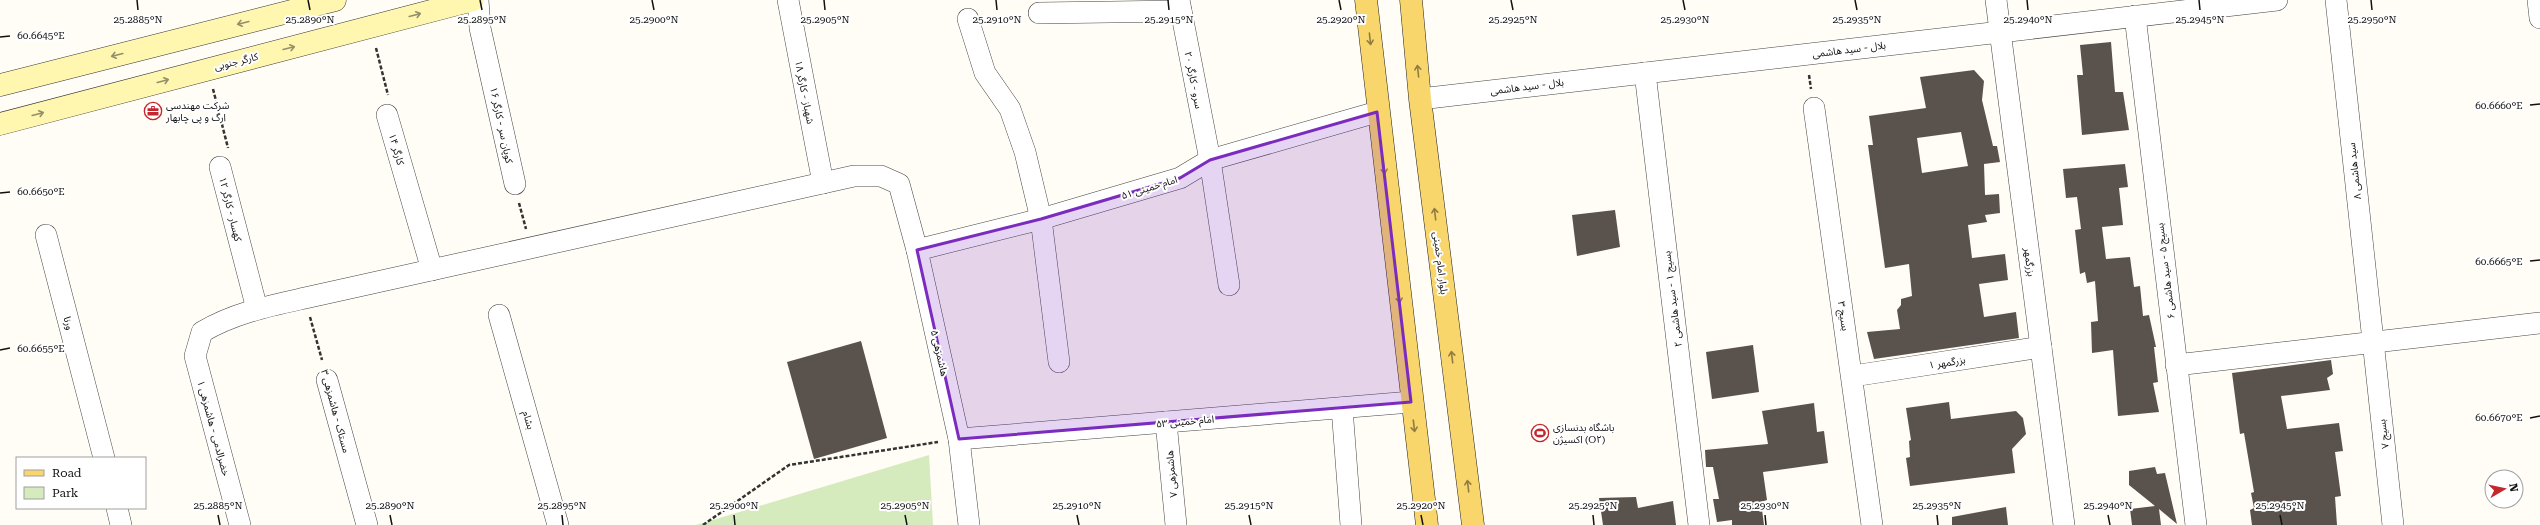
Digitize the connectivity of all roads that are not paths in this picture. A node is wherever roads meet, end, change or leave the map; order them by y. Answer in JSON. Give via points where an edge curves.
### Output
{"nodes":[{"id":1,"x":473,"y":0,"type":"edge"},
{"id":2,"x":478,"y":0,"type":"edge"},
{"id":3,"x":788,"y":0,"type":"edge"},
{"id":4,"x":1366,"y":0,"type":"edge"},
{"id":5,"x":1411,"y":0,"type":"edge"},
{"id":6,"x":1996,"y":0,"type":"edge"},
{"id":7,"x":2277,"y":0,"type":"edge"},
{"id":8,"x":2336,"y":0,"type":"edge"},
{"id":9,"x":2538,"y":0,"type":"edge"},
{"id":10,"x":323,"y":1,"type":"edge"},
{"id":11,"x":2215,"y":4,"type":"edge"},
{"id":12,"x":1180,"y":5,"type":"edge"},
{"id":13,"x":1039,"y":13,"type":"dead end"},
{"id":14,"x":2135,"y":16,"type":"junction"},
{"id":15,"x":2540,"y":18,"type":"edge"},
{"id":16,"x":968,"y":19,"type":"dead end"},
{"id":17,"x":2000,"y":32,"type":"junction"},
{"id":18,"x":1645,"y":73,"type":"junction"},
{"id":19,"x":0,"y":85,"type":"edge"},
{"id":20,"x":1420,"y":99,"type":"junction"},
{"id":21,"x":1814,"y":108,"type":"road end"},
{"id":22,"x":1377,"y":112,"type":"junction"},
{"id":23,"x":387,"y":115,"type":"road end"},
{"id":24,"x":0,"y":124,"type":"edge"},
{"id":25,"x":1210,"y":160,"type":"junction"},
{"id":26,"x":220,"y":167,"type":"road end"},
{"id":27,"x":823,"y":183,"type":"junction"},
{"id":28,"x":515,"y":184,"type":"road end"},
{"id":29,"x":1041,"y":220,"type":"junction"},
{"id":30,"x":46,"y":235,"type":"dead end"},
{"id":31,"x":917,"y":250,"type":"junction"},
{"id":32,"x":432,"y":270,"type":"junction"},
{"id":33,"x":1229,"y":285,"type":"dead end"},
{"id":34,"x":256,"y":309,"type":"junction"},
{"id":35,"x":499,"y":315,"type":"dead end"},
{"id":36,"x":2540,"y":323,"type":"edge"},
{"id":37,"x":2372,"y":343,"type":"junction"},
{"id":38,"x":2041,"y":347,"type":"junction"},
{"id":39,"x":1059,"y":362,"type":"dead end"},
{"id":40,"x":2176,"y":365,"type":"junction"},
{"id":41,"x":1853,"y":376,"type":"junction"},
{"id":42,"x":327,"y":380,"type":"road end"},
{"id":43,"x":1411,"y":402,"type":"junction"},
{"id":44,"x":1342,"y":408,"type":"junction"},
{"id":45,"x":1166,"y":422,"type":"junction"},
{"id":46,"x":959,"y":439,"type":"junction"},
{"id":47,"x":104,"y":457,"type":"edge"},
{"id":48,"x":117,"y":509,"type":"edge"},
{"id":49,"x":122,"y":525,"type":"edge"},
{"id":50,"x":240,"y":525,"type":"edge"},
{"id":51,"x":367,"y":525,"type":"edge"},
{"id":52,"x":558,"y":525,"type":"edge"},
{"id":53,"x":969,"y":525,"type":"edge"},
{"id":54,"x":1176,"y":525,"type":"edge"},
{"id":55,"x":1351,"y":525,"type":"edge"},
{"id":56,"x":1427,"y":525,"type":"edge"},
{"id":57,"x":1473,"y":525,"type":"edge"},
{"id":58,"x":1699,"y":525,"type":"edge"},
{"id":59,"x":1872,"y":525,"type":"edge"},
{"id":60,"x":2064,"y":525,"type":"edge"},
{"id":61,"x":2196,"y":525,"type":"edge"},
{"id":62,"x":2393,"y":525,"type":"edge"}],
"edges":[{"from":24,"to":1,"type":"main road","name":"کارگر جنوبی","one_way":true},
{"from":2,"to":28,"type":"street","name":"کوپان سر - کارگر ۱۶","via":[[480,28]]},
{"from":3,"to":27,"type":"street","name":"شهباز - کارگر ۱۸"},
{"from":4,"to":22,"type":"main road","one_way":true},
{"from":20,"to":5,"type":"main road","name":"بلوار امام خمینی","one_way":true},
{"from":6,"to":17,"type":"street","name":"بزرگمهر"},
{"from":7,"to":11,"type":"street","name":"بلال - سید هاشمی"},
{"from":8,"to":37,"type":"street","name":"سید هاشمی ۸"},
{"from":9,"to":15,"type":"street"},
{"from":10,"to":19,"type":"main road","one_way":true},
{"from":11,"to":14,"type":"street","name":"بلال - سید هاشمی"},
{"from":12,"to":13,"type":"street"},
{"from":12,"to":25,"type":"street","name":"سرو - کارگر ۲۰"},
{"from":14,"to":17,"type":"street","name":"بلال - سید هاشمی"},
{"from":14,"to":40,"type":"street","name":"بسیج ۵ - سید هاشمی ۶"},
{"from":16,"to":29,"type":"street","via":[[985,73],[1012,116],[1025,152]]},
{"from":17,"to":18,"type":"street","name":"بلال - سید هاشمی"},
{"from":17,"to":38,"type":"street","name":"بزرگمهر"},
{"from":18,"to":20,"type":"street","name":"بلال - سید هاشمی"},
{"from":18,"to":58,"type":"street","name":"بسیج ۱ - سید هاشمی ۲"},
{"from":57,"to":20,"type":"main road","name":"بلوار امام خمینی","one_way":true},
{"from":21,"to":41,"type":"street","name":"بسیج ۳"},
{"from":22,"to":25,"type":"street","name":"امام خمینی ۵۱"},
{"from":22,"to":43,"type":"main road","one_way":true},
{"from":23,"to":32,"type":"street","name":"کارگر ۱۴"},
{"from":25,"to":29,"type":"street","name":"امام خمینی ۵۱","via":[[1180,178]]},
{"from":25,"to":33,"type":"street","name":"سرو - کارگر ۲۰"},
{"from":26,"to":34,"type":"street","name":"کهسار - کارگر ۱۲"},
{"from":27,"to":31,"type":"street","name":"هاشمزهی ۵","via":[[854,176],[881,176],[899,184]]},
{"from":27,"to":32,"type":"street"},
{"from":29,"to":31,"type":"street","name":"امام خمینی ۵۱"},
{"from":29,"to":39,"type":"street"},
{"from":30,"to":47,"type":"street","name":"ورنا"},
{"from":31,"to":46,"type":"street","name":"هاشمزهی ۵"},
{"from":32,"to":34,"type":"street"},
{"from":34,"to":50,"type":"street","name":"خضرالدمی - هاشمزهی ۱","via":[[217,323],[202,332],[195,356]]},
{"from":35,"to":52,"type":"street","name":"بشام"},
{"from":36,"to":37,"type":"street"},
{"from":37,"to":40,"type":"street"},
{"from":37,"to":62,"type":"street","name":"بسیج ۷"},
{"from":38,"to":41,"type":"street","name":"بزرگمهر ۱"},
{"from":38,"to":60,"type":"street","name":"بزرگمهر"},
{"from":40,"to":61,"type":"street","name":"بسیج ۵ - سید هاشمی ۶"},
{"from":41,"to":59,"type":"street","name":"بسیج ۳"},
{"from":42,"to":51,"type":"street","name":"مستاک - هاشمزهی ۳"},
{"from":43,"to":44,"type":"street","name":"امام خمینی ۵۳"},
{"from":43,"to":56,"type":"main road","one_way":true},
{"from":44,"to":45,"type":"street","name":"امام خمینی ۵۳"},
{"from":44,"to":55,"type":"street"},
{"from":45,"to":46,"type":"street","name":"امام خمینی ۵۳"},
{"from":45,"to":54,"type":"street","name":"هاشمزهی ۷"},
{"from":46,"to":53,"type":"street","name":"هاشمزهی ۵"},
{"from":48,"to":49,"type":"street"}]}
